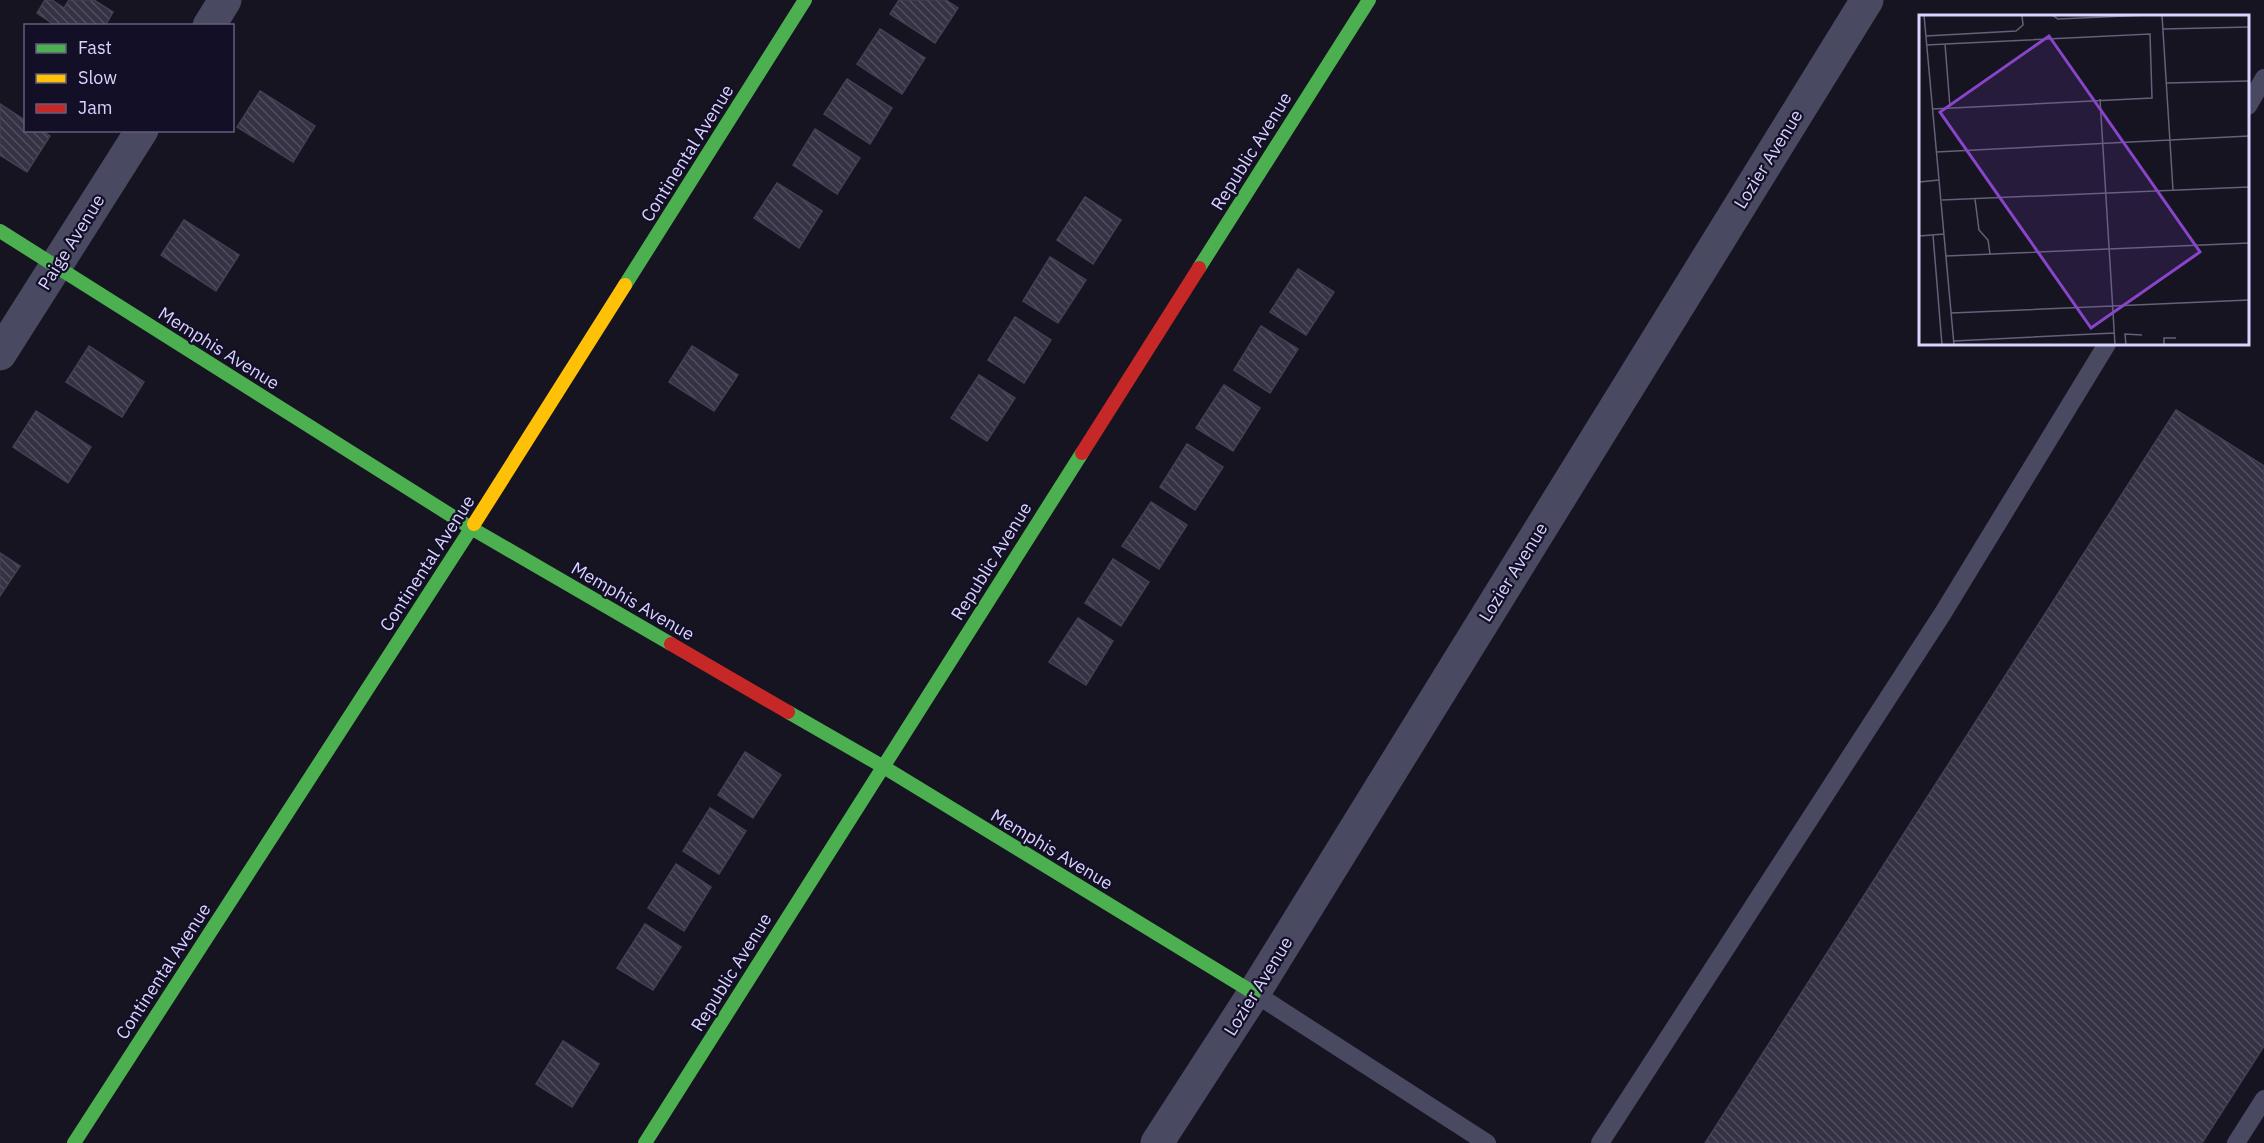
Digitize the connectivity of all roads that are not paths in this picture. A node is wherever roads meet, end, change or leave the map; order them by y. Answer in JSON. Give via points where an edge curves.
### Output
{"nodes":[{"id":1,"x":225,"y":0,"type":"edge"},
{"id":2,"x":805,"y":0,"type":"edge"},
{"id":3,"x":1369,"y":0,"type":"edge"},
{"id":4,"x":1867,"y":0,"type":"edge"},
{"id":5,"x":210,"y":24,"type":"edge"},
{"id":6,"x":2264,"y":78,"type":"edge"},
{"id":7,"x":2255,"y":101,"type":"edge"},
{"id":8,"x":141,"y":132,"type":"edge"},
{"id":9,"x":0,"y":231,"type":"edge"},
{"id":10,"x":56,"y":267,"type":"junction"},
{"id":11,"x":2106,"y":345,"type":"edge"},
{"id":12,"x":0,"y":354,"type":"edge"},
{"id":13,"x":471,"y":528,"type":"junction"},
{"id":14,"x":882,"y":766,"type":"junction"},
{"id":15,"x":1254,"y":993,"type":"junction"},
{"id":16,"x":2264,"y":1099,"type":"edge"},
{"id":17,"x":75,"y":1143,"type":"edge"},
{"id":18,"x":645,"y":1143,"type":"edge"},
{"id":19,"x":1157,"y":1143,"type":"edge"},
{"id":20,"x":1487,"y":1143,"type":"edge"},
{"id":21,"x":1600,"y":1143,"type":"edge"},
{"id":22,"x":2236,"y":1143,"type":"edge"}],
"edges":[{"from":1,"to":5,"type":"street"},
{"from":2,"to":13,"type":"street","name":"Continental Avenue"},
{"from":3,"to":14,"type":"street","name":"Republic Avenue"},
{"from":4,"to":15,"type":"street","name":"Lozier Avenue"},
{"from":6,"to":7,"type":"lane"},
{"from":8,"to":10,"type":"street","name":"Paige Avenue"},
{"from":9,"to":10,"type":"street","name":"Memphis Avenue"},
{"from":10,"to":12,"type":"street","name":"Paige Avenue"},
{"from":10,"to":13,"type":"street","name":"Memphis Avenue"},
{"from":11,"to":21,"type":"lane","via":[[1943,613]]},
{"from":13,"to":14,"type":"street","name":"Memphis Avenue"},
{"from":13,"to":17,"type":"street","name":"Continental Avenue"},
{"from":14,"to":15,"type":"street","name":"Memphis Avenue"},
{"from":14,"to":18,"type":"street","name":"Republic Avenue"},
{"from":15,"to":19,"type":"street","name":"Lozier Avenue"},
{"from":15,"to":20,"type":"lane"},
{"from":16,"to":22,"type":"lane"}]}
